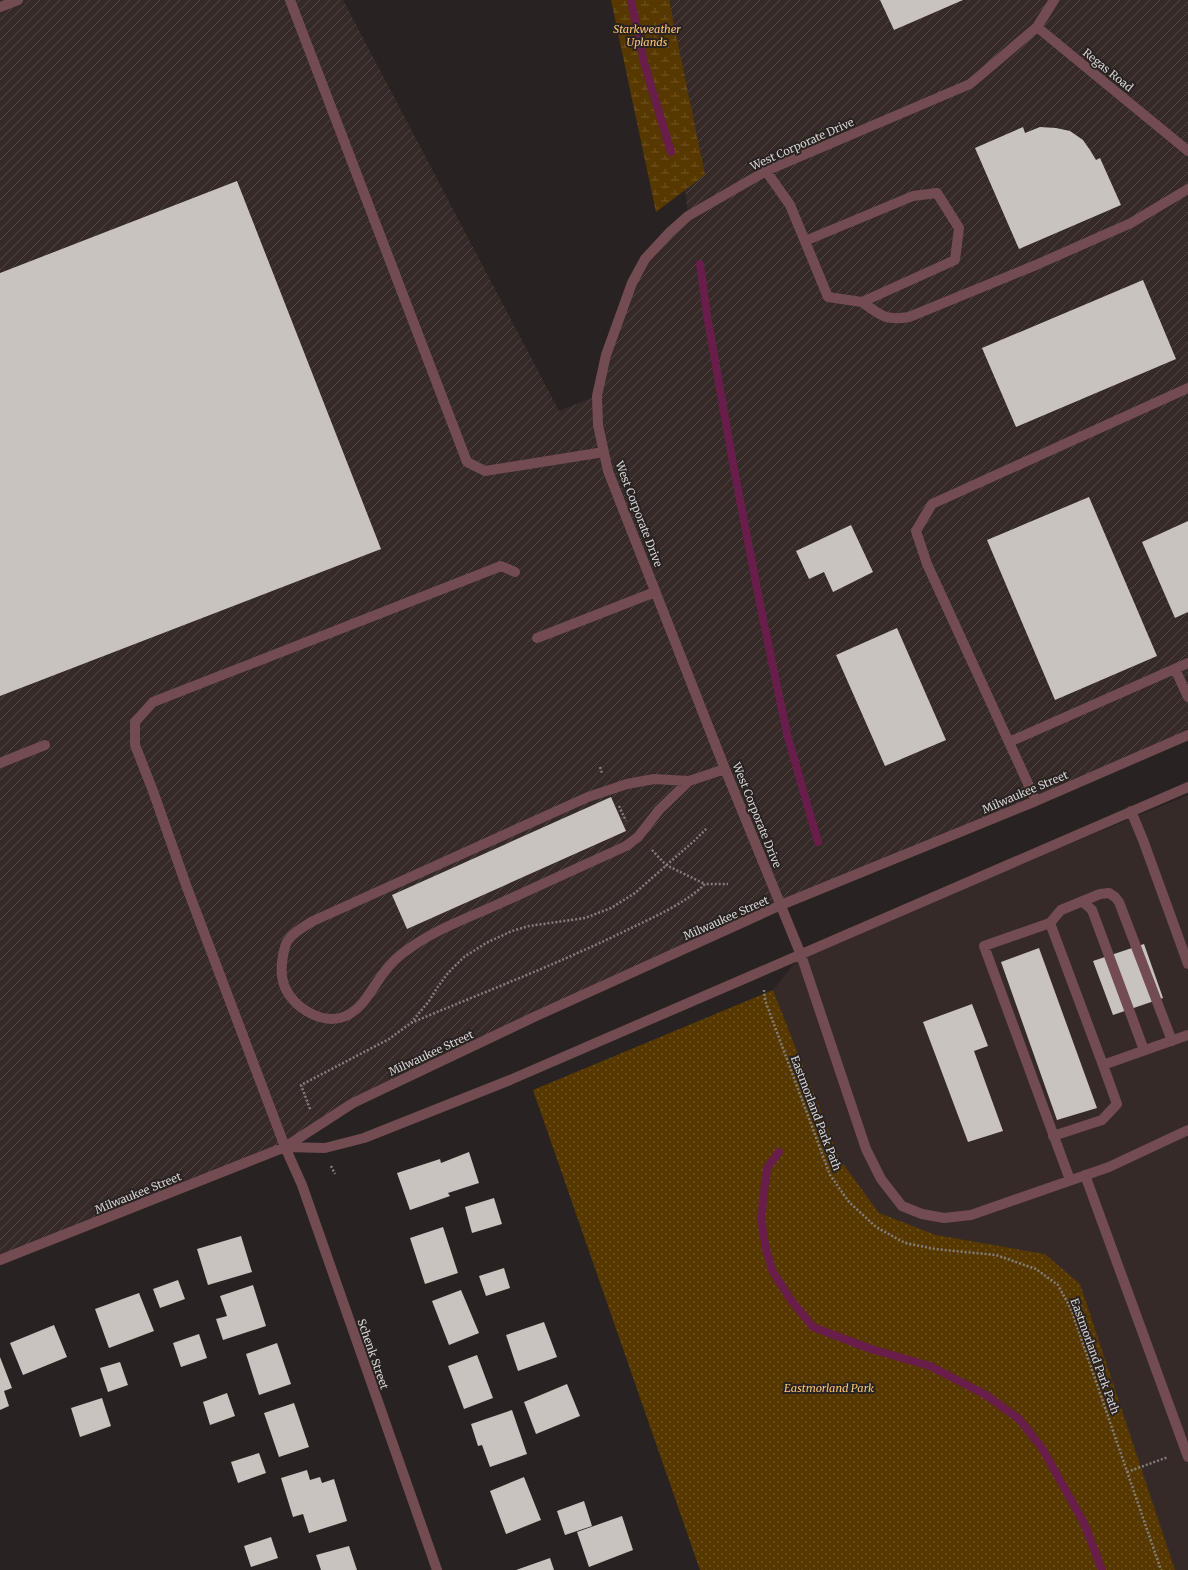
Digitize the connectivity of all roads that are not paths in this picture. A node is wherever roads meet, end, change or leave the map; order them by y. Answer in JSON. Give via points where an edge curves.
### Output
{"nodes":[{"id":1,"x":18,"y":0,"type":"edge"},
{"id":2,"x":290,"y":0,"type":"edge"},
{"id":3,"x":1054,"y":0,"type":"edge"},
{"id":4,"x":0,"y":7,"type":"edge"},
{"id":5,"x":1037,"y":27,"type":"junction"},
{"id":6,"x":1188,"y":151,"type":"edge"},
{"id":7,"x":766,"y":171,"type":"junction"},
{"id":8,"x":1188,"y":189,"type":"edge"},
{"id":9,"x":805,"y":241,"type":"junction"},
{"id":10,"x":862,"y":302,"type":"junction"},
{"id":11,"x":1188,"y":388,"type":"edge"},
{"id":12,"x":604,"y":452,"type":"junction"},
{"id":13,"x":515,"y":572,"type":"dead end"},
{"id":14,"x":655,"y":592,"type":"junction"},
{"id":15,"x":538,"y":638,"type":"dead end"},
{"id":16,"x":1188,"y":663,"type":"edge"},
{"id":17,"x":1175,"y":669,"type":"junction"},
{"id":18,"x":1188,"y":697,"type":"edge"},
{"id":19,"x":1188,"y":735,"type":"edge"},
{"id":20,"x":1009,"y":742,"type":"junction"},
{"id":21,"x":45,"y":745,"type":"dead end"},
{"id":22,"x":0,"y":763,"type":"edge"},
{"id":23,"x":725,"y":769,"type":"junction"},
{"id":24,"x":1188,"y":780,"type":"edge"},
{"id":25,"x":689,"y":781,"type":"junction"},
{"id":26,"x":1188,"y":787,"type":"edge"},
{"id":27,"x":1036,"y":801,"type":"junction"},
{"id":28,"x":1155,"y":801,"type":"junction"},
{"id":29,"x":1131,"y":811,"type":"junction"},
{"id":30,"x":1082,"y":901,"type":"junction"},
{"id":31,"x":781,"y":906,"type":"junction"},
{"id":32,"x":1050,"y":924,"type":"junction"},
{"id":33,"x":801,"y":955,"type":"junction"},
{"id":34,"x":1188,"y":964,"type":"edge"},
{"id":35,"x":1188,"y":1035,"type":"edge"},
{"id":36,"x":1172,"y":1040,"type":"junction"},
{"id":37,"x":1144,"y":1050,"type":"junction"},
{"id":38,"x":1103,"y":1065,"type":"junction"},
{"id":39,"x":1188,"y":1130,"type":"edge"},
{"id":40,"x":1053,"y":1136,"type":"junction"},
{"id":41,"x":285,"y":1147,"type":"junction"},
{"id":42,"x":1085,"y":1175,"type":"junction"},
{"id":43,"x":1070,"y":1180,"type":"junction"},
{"id":44,"x":0,"y":1260,"type":"edge"},
{"id":45,"x":1187,"y":1454,"type":"edge"},
{"id":46,"x":437,"y":1570,"type":"edge"}],
"edges":[{"from":1,"to":4,"type":"street"},
{"from":2,"to":12,"type":"street","via":[[467,462],[485,471]]},
{"from":3,"to":5,"type":"street"},
{"from":5,"to":6,"type":"street","name":"Regas Road"},
{"from":5,"to":7,"type":"street","name":"West Corporate Drive","via":[[970,84]]},
{"from":7,"to":9,"type":"street","via":[[790,206]]},
{"from":7,"to":12,"type":"street","name":"West Corporate Drive","via":[[688,216],[645,259],[632,283],[606,355],[597,396],[598,424]]},
{"from":8,"to":10,"type":"street","via":[[1131,223],[909,317],[885,318]]},
{"from":9,"to":10,"type":"street","via":[[828,296]]},
{"from":9,"to":10,"type":"street","via":[[912,196],[937,193],[959,228],[955,260]]},
{"from":11,"to":20,"type":"street","via":[[932,504],[916,531],[927,564]]},
{"from":12,"to":14,"type":"street","name":"West Corporate Drive","via":[[608,471]]},
{"from":13,"to":41,"type":"street","name":"Schenk Street","via":[[501,566],[153,702],[135,722],[135,745]]},
{"from":14,"to":15,"type":"street"},
{"from":14,"to":23,"type":"street","name":"West Corporate Drive"},
{"from":16,"to":17,"type":"street"},
{"from":17,"to":18,"type":"street"},
{"from":17,"to":20,"type":"street"},
{"from":19,"to":27,"type":"street","name":"Milwaukee Street"},
{"from":20,"to":27,"type":"street"},
{"from":21,"to":22,"type":"street"},
{"from":23,"to":25,"type":"street"},
{"from":23,"to":31,"type":"street","name":"West Corporate Drive"},
{"from":24,"to":28,"type":"street"},
{"from":25,"to":25,"type":"street","via":[[659,810],[638,837],[626,846],[438,931],[408,949],[392,963],[356,1010],[345,1016],[335,1019],[323,1018],[311,1014],[291,998],[282,976],[284,950],[288,940],[313,921],[588,797],[627,784],[654,779]]},
{"from":26,"to":28,"type":"street","name":"Milwaukee Street"},
{"from":27,"to":31,"type":"street","name":"Milwaukee Street"},
{"from":28,"to":29,"type":"street","name":"Milwaukee Street"},
{"from":29,"to":33,"type":"street","name":"Milwaukee Street"},
{"from":29,"to":34,"type":"street"},
{"from":30,"to":32,"type":"street","via":[[1061,910]]},
{"from":30,"to":36,"type":"street","via":[[1109,893],[1119,902]]},
{"from":30,"to":37,"type":"street","via":[[1092,910]]},
{"from":31,"to":33,"type":"street","name":"West Corporate Drive"},
{"from":31,"to":41,"type":"street","name":"Milwaukee Street","via":[[534,1017],[353,1104]]},
{"from":32,"to":38,"type":"street"},
{"from":32,"to":40,"type":"street","via":[[984,946]]},
{"from":33,"to":41,"type":"street","name":"Milwaukee Street","via":[[510,1080],[364,1138],[325,1148]]},
{"from":33,"to":43,"type":"street","name":"West Corporate Drive","via":[[866,1149],[881,1180],[902,1206],[922,1214],[944,1218],[971,1215]]},
{"from":35,"to":36,"type":"street"},
{"from":36,"to":37,"type":"street"},
{"from":37,"to":38,"type":"street"},
{"from":38,"to":40,"type":"street","via":[[1117,1104],[1102,1120]]},
{"from":39,"to":42,"type":"street","name":"West Corporate Drive","via":[[1109,1167]]},
{"from":40,"to":43,"type":"street"},
{"from":41,"to":44,"type":"street","name":"Milwaukee Street"},
{"from":41,"to":46,"type":"street","name":"Schenk Street","via":[[302,1185]]},
{"from":42,"to":43,"type":"street","name":"West Corporate Drive"},
{"from":42,"to":45,"type":"street"}]}
